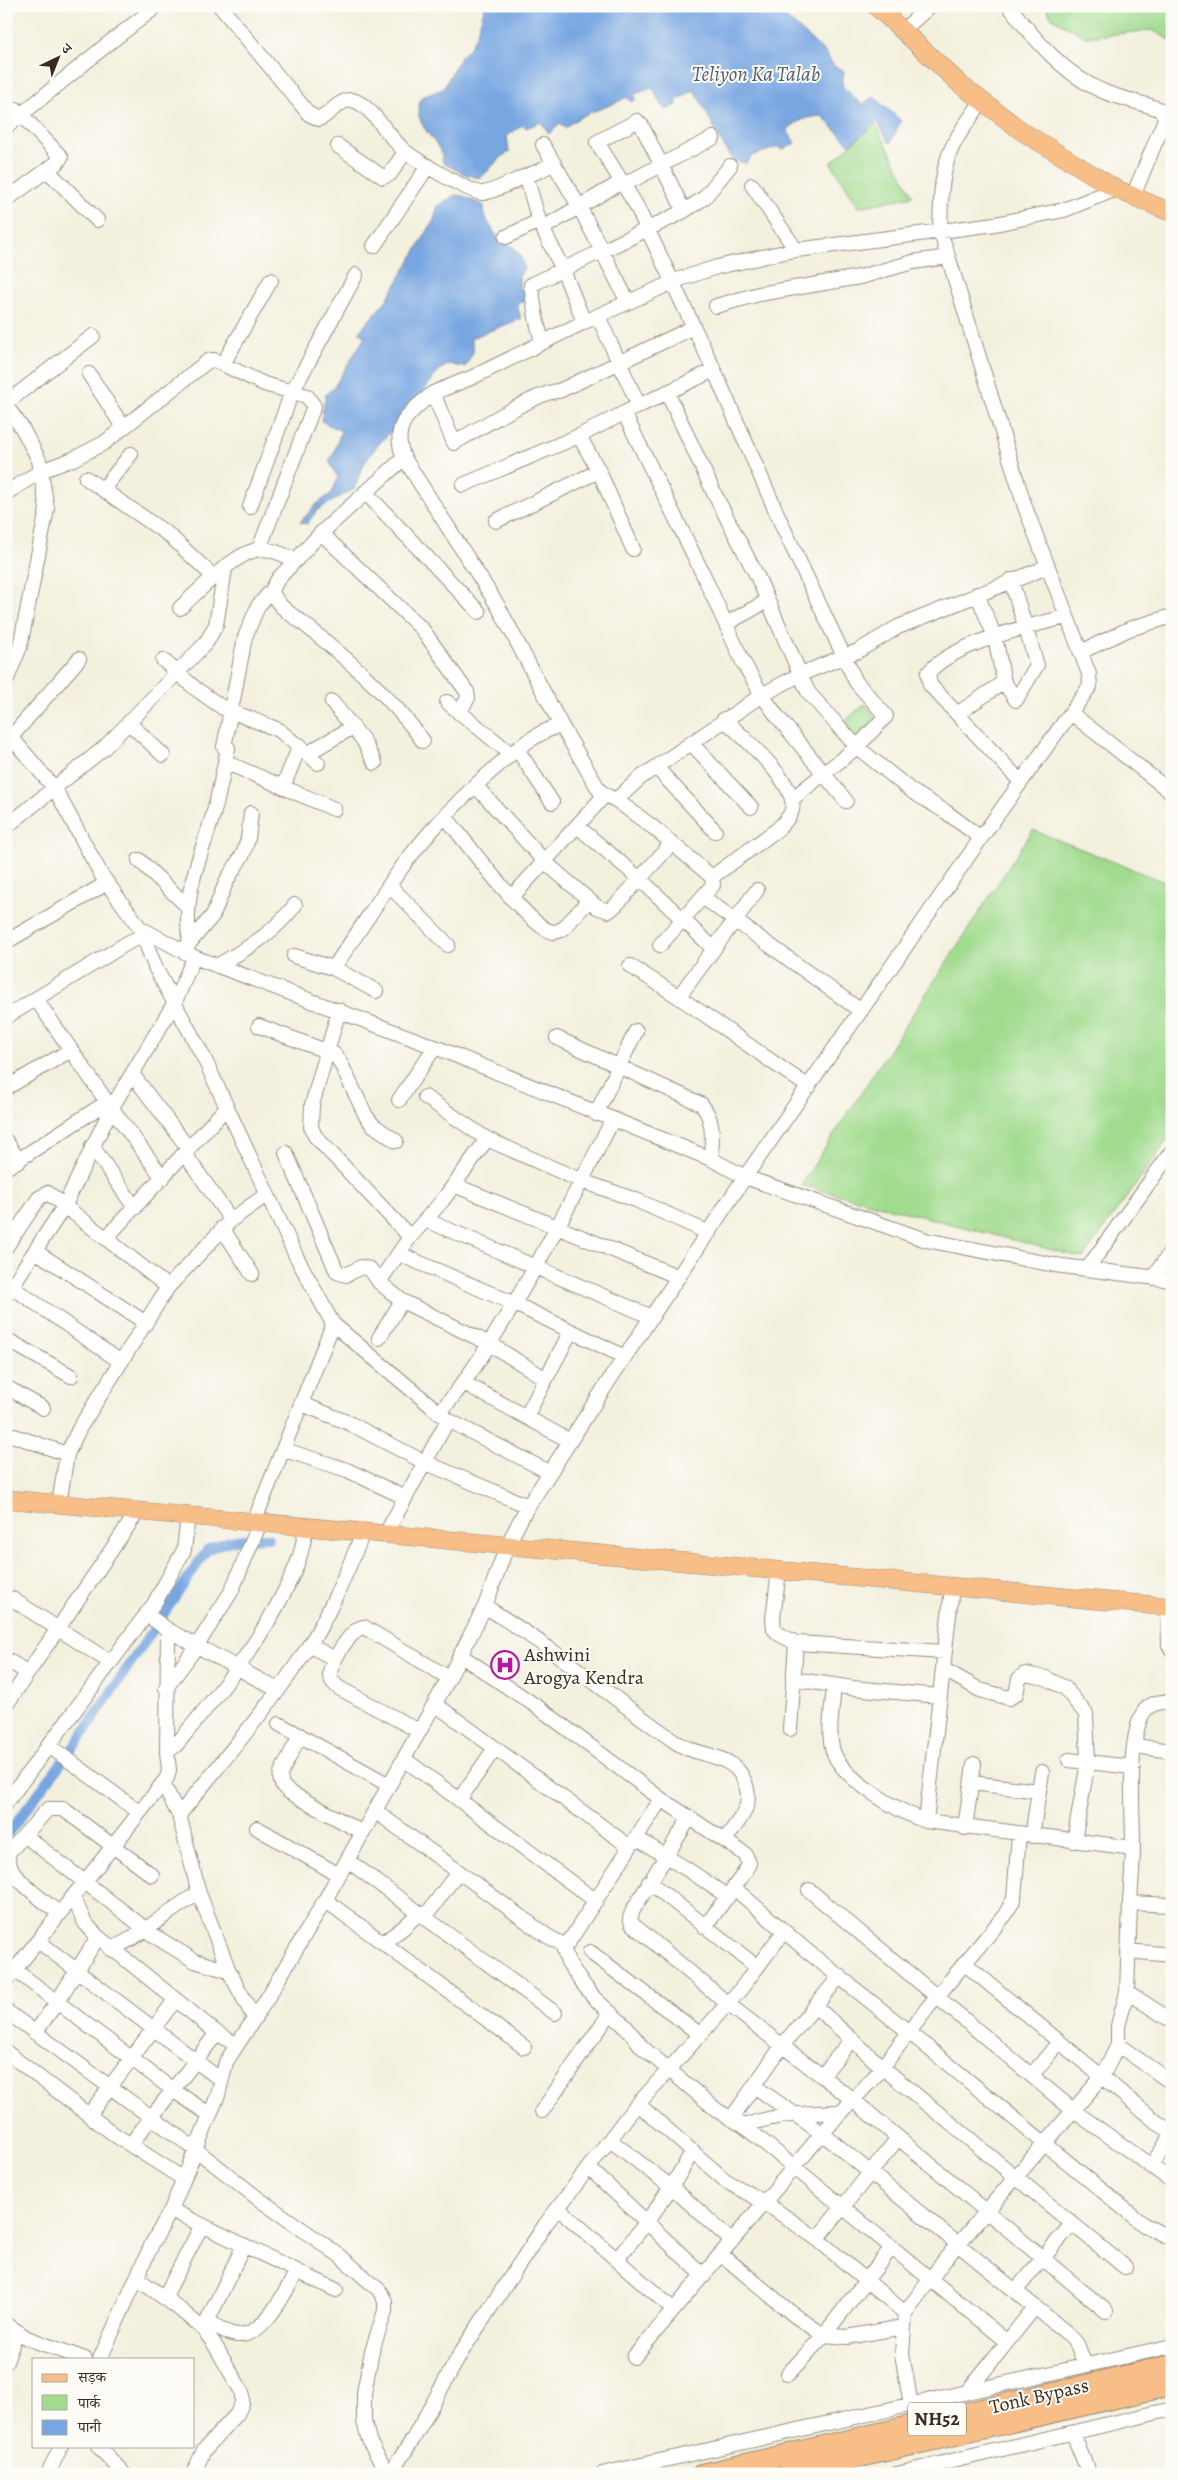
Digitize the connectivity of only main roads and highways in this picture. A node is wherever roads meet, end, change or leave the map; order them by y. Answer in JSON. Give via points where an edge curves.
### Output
{"nodes":[{"id":1,"x":876,"y":6,"type":"edge"},
{"id":2,"x":1172,"y":213,"type":"edge"},
{"id":3,"x":6,"y":1499,"type":"edge"},
{"id":4,"x":1170,"y":1607,"type":"edge"},
{"id":5,"x":1172,"y":2365,"type":"edge"},
{"id":6,"x":1172,"y":2385,"type":"edge"},
{"id":7,"x":702,"y":2474,"type":"edge"},
{"id":8,"x":786,"y":2474,"type":"edge"}],
"edges":[{"from":1,"to":2,"type":"main road","via":[[961,85],[1023,132],[1116,189]]},
{"from":3,"to":4,"type":"main road","via":[[188,1516],[256,1527],[306,1527]]},
{"from":5,"to":7,"type":"highway","name":"Tonk Bypass","number":"NH52"},
{"from":6,"to":8,"type":"highway","number":"NH52"}]}
